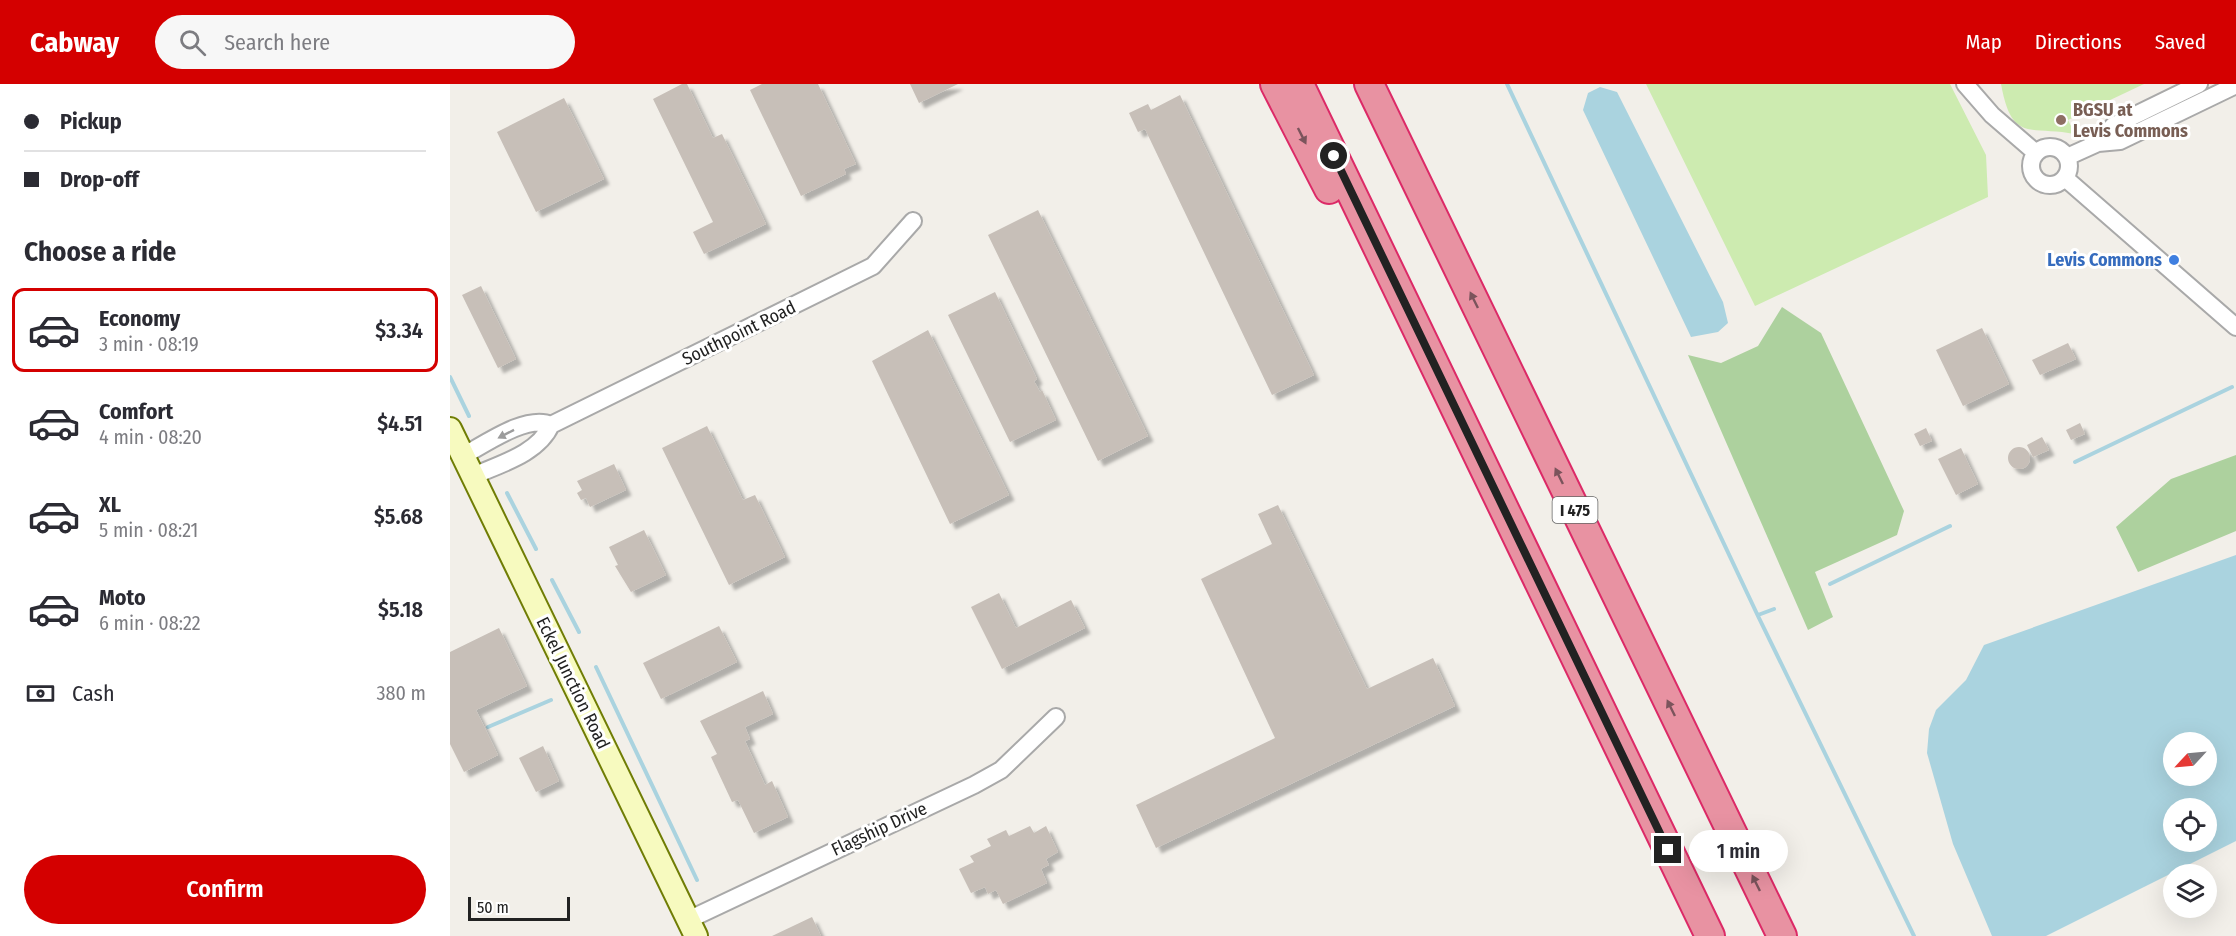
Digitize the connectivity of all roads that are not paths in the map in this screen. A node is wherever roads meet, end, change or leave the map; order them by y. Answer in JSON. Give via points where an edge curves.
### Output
{"nodes":[{"id":1,"x":1275,"y":84,"type":"edge"},
{"id":2,"x":1299,"y":84,"type":"edge"},
{"id":3,"x":1370,"y":84,"type":"edge"},
{"id":4,"x":1965,"y":84,"type":"edge"},
{"id":5,"x":2199,"y":84,"type":"edge"},
{"id":6,"x":2236,"y":85,"type":"edge"},
{"id":7,"x":2098,"y":143,"type":"junction"},
{"id":8,"x":2036,"y":153,"type":"junction"},
{"id":9,"x":2067,"y":157,"type":"junction"},
{"id":10,"x":2065,"y":178,"type":"junction"},
{"id":11,"x":913,"y":221,"type":"dead end"},
{"id":12,"x":2236,"y":327,"type":"edge"},
{"id":13,"x":551,"y":425,"type":"junction"},
{"id":14,"x":450,"y":429,"type":"edge"},
{"id":15,"x":463,"y":456,"type":"junction"},
{"id":16,"x":473,"y":476,"type":"junction"},
{"id":17,"x":1522,"y":548,"type":"junction"},
{"id":18,"x":1056,"y":717,"type":"dead end"},
{"id":19,"x":692,"y":928,"type":"edge"},
{"id":20,"x":1710,"y":936,"type":"edge"},
{"id":21,"x":1782,"y":936,"type":"edge"}],
"edges":[{"from":1,"to":17,"type":"highway","one_way":true},
{"from":2,"to":17,"type":"highway"},
{"from":21,"to":3,"type":"highway","number":"I 475","one_way":true},
{"from":4,"to":8,"type":"street","via":[[1992,115]]},
{"from":5,"to":7,"type":"street","via":[[2113,126]]},
{"from":6,"to":7,"type":"street","via":[[2120,141]]},
{"from":7,"to":9,"type":"street"},
{"from":8,"to":9,"type":"street","via":[[2054,147]]},
{"from":8,"to":10,"type":"street","via":[[2031,167],[2037,180],[2052,185]]},
{"from":9,"to":10,"type":"street","via":[[2069,168]]},
{"from":10,"to":12,"type":"street"},
{"from":11,"to":13,"type":"street","name":"Southpoint Road","via":[[873,266]]},
{"from":13,"to":15,"type":"street","name":"Southpoint Road","one_way":true,"via":[[522,425]]},
{"from":13,"to":16,"type":"street","name":"Southpoint Road","via":[[531,448]]},
{"from":14,"to":15,"type":"street","name":"Eckel Junction Road"},
{"from":15,"to":16,"type":"street","name":"Eckel Junction Road"},
{"from":16,"to":19,"type":"street","name":"Eckel Junction Road"},
{"from":17,"to":20,"type":"highway"},
{"from":18,"to":19,"type":"street","name":"Flagship Drive","via":[[1001,770]]}]}
